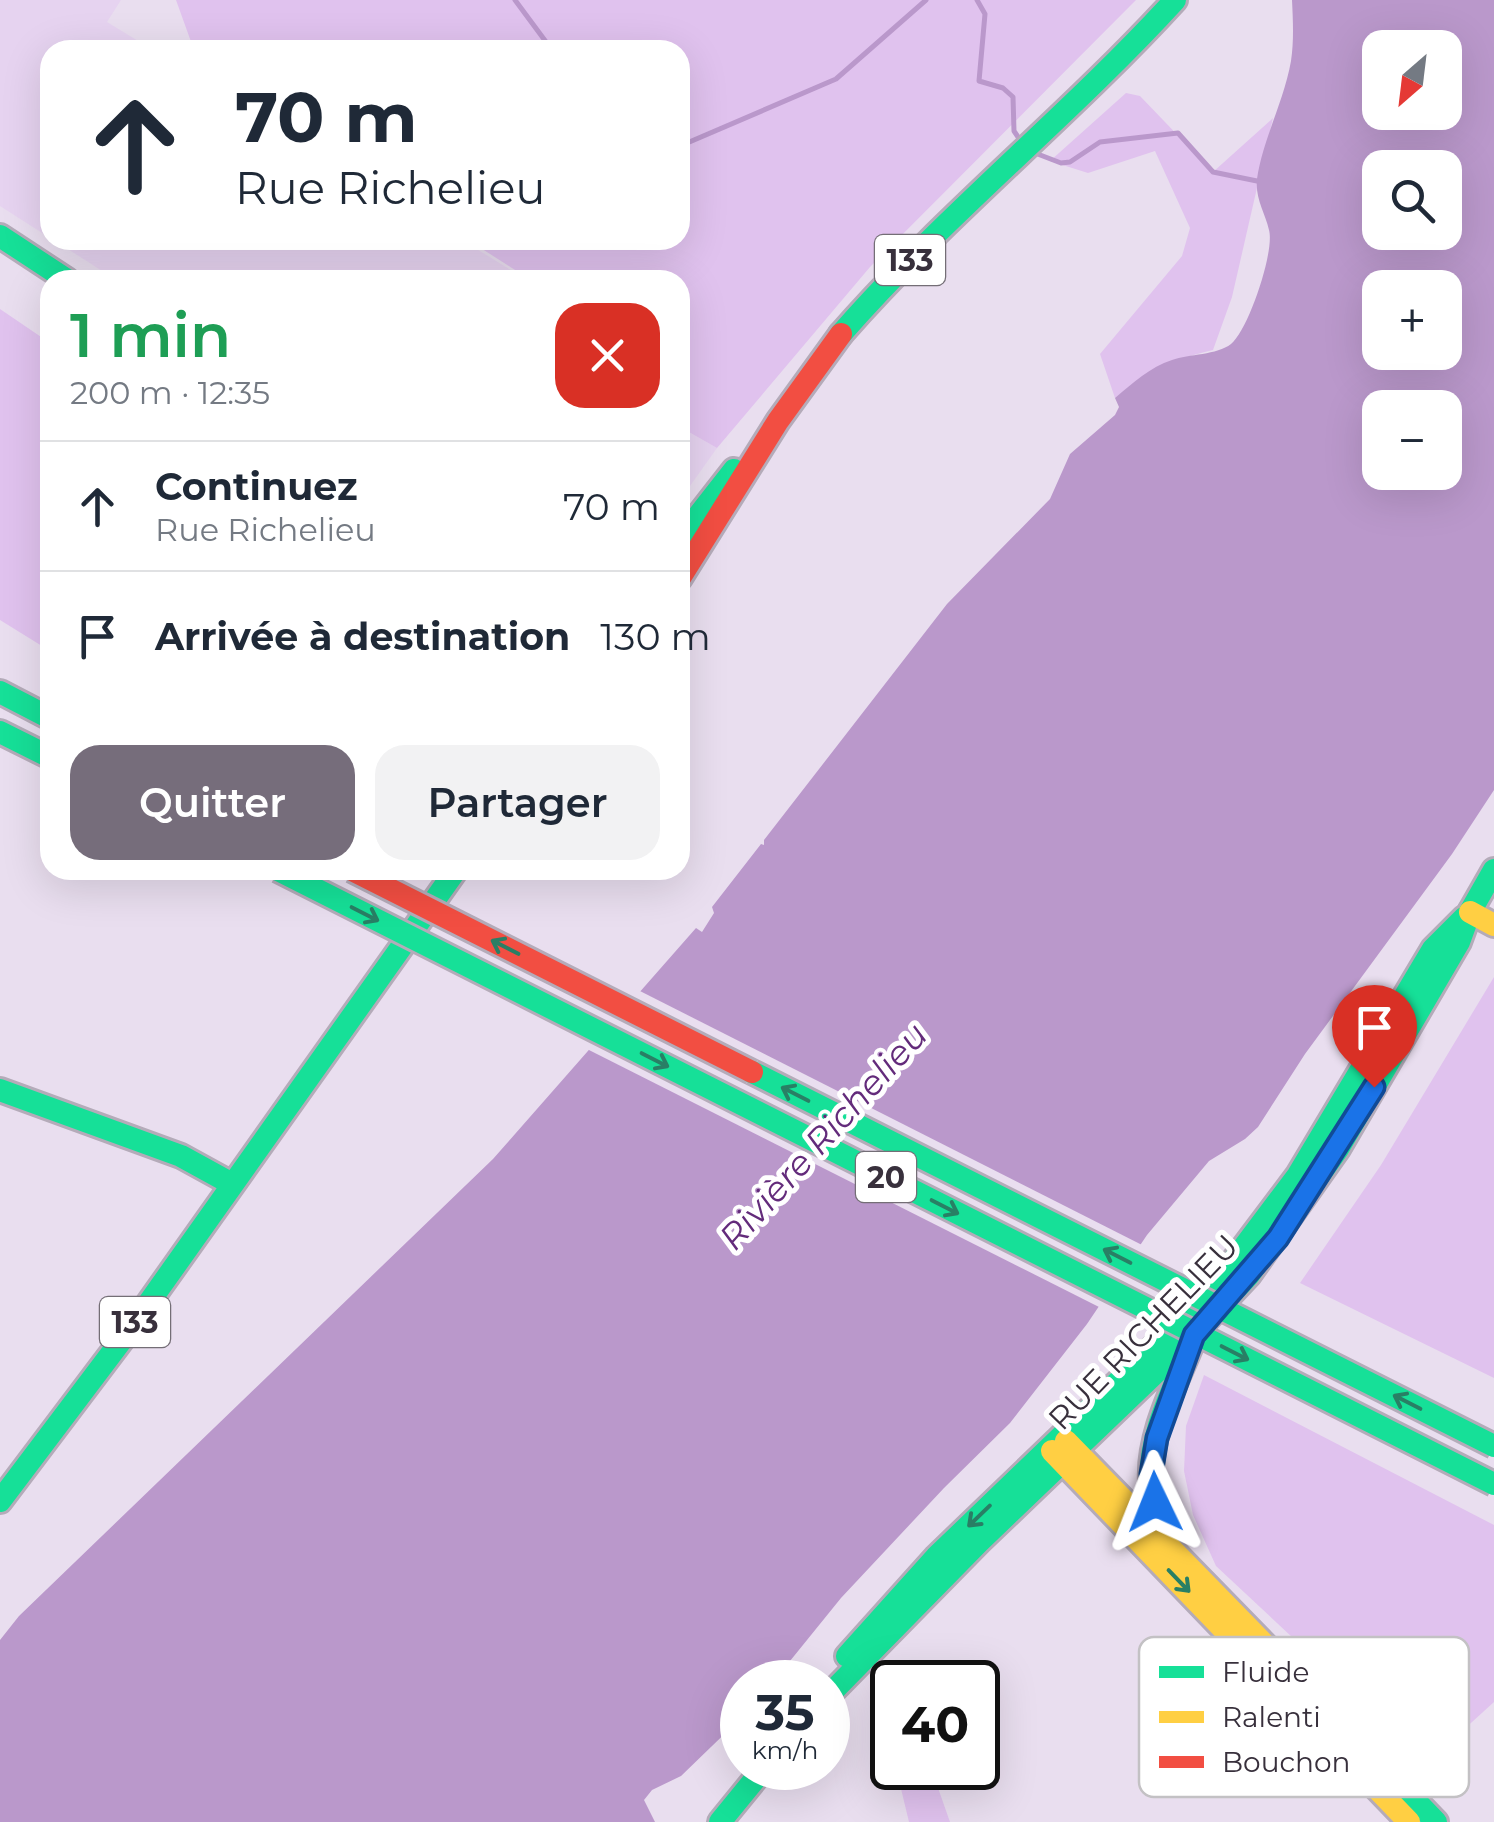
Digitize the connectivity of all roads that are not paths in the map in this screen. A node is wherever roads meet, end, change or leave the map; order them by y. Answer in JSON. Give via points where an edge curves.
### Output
{"nodes":[{"id":1,"x":1175,"y":0,"type":"edge"},
{"id":2,"x":0,"y":236,"type":"edge"},
{"id":3,"x":53,"y":270,"type":"edge"},
{"id":4,"x":779,"y":416,"type":"junction"},
{"id":5,"x":690,"y":525,"type":"edge"},
{"id":6,"x":690,"y":563,"type":"edge"},
{"id":7,"x":0,"y":692,"type":"edge"},
{"id":8,"x":40,"y":713,"type":"edge"},
{"id":9,"x":0,"y":732,"type":"edge"},
{"id":10,"x":40,"y":751,"type":"edge"},
{"id":11,"x":1494,"y":870,"type":"edge"},
{"id":12,"x":298,"y":880,"type":"edge"},
{"id":13,"x":372,"y":880,"type":"edge"},
{"id":14,"x":449,"y":880,"type":"edge"},
{"id":15,"x":1470,"y":912,"type":"junction"},
{"id":16,"x":1494,"y":924,"type":"edge"},
{"id":17,"x":0,"y":1090,"type":"edge"},
{"id":18,"x":232,"y":1184,"type":"junction"},
{"id":19,"x":1194,"y":1335,"type":"junction"},
{"id":20,"x":1494,"y":1446,"type":"edge"},
{"id":21,"x":1062,"y":1449,"type":"junction"},
{"id":22,"x":1494,"y":1484,"type":"edge"},
{"id":23,"x":0,"y":1501,"type":"edge"},
{"id":24,"x":1163,"y":1537,"type":"junction"},
{"id":25,"x":1237,"y":1637,"type":"edge"},
{"id":26,"x":1259,"y":1637,"type":"edge"},
{"id":27,"x":844,"y":1660,"type":"edge"},
{"id":28,"x":850,"y":1673,"type":"edge"},
{"id":29,"x":746,"y":1790,"type":"edge"},
{"id":30,"x":1386,"y":1797,"type":"edge"},
{"id":31,"x":1412,"y":1797,"type":"edge"},
{"id":32,"x":720,"y":1822,"type":"edge"},
{"id":33,"x":1409,"y":1822,"type":"edge"},
{"id":34,"x":1436,"y":1822,"type":"edge"}],
"edges":[{"from":1,"to":4,"type":"main road","number":"133","via":[[879,292]]},
{"from":2,"to":3,"type":"main road"},
{"from":4,"to":5,"type":"main road","number":"133"},
{"from":4,"to":6,"type":"main road","number":"133"},
{"from":7,"to":8,"type":"main road"},
{"from":9,"to":10,"type":"main road"},
{"from":11,"to":15,"type":"main road","name":"RUE RICHELIEU"},
{"from":12,"to":22,"type":"main road","number":"20","one_way":true,"bridge":true},
{"from":20,"to":13,"type":"main road","number":"20","one_way":true,"bridge":true},
{"from":14,"to":18,"type":"main road","number":"133"},
{"from":15,"to":16,"type":"main road"},
{"from":15,"to":19,"type":"main road","name":"RUE RICHELIEU","via":[[1459,942],[1319,1178],[1257,1265]]},
{"from":15,"to":21,"type":"main road","name":"RUE RICHELIEU","via":[[1433,949],[1262,1226]]},
{"from":17,"to":18,"type":"main road","via":[[181,1156]]},
{"from":18,"to":23,"type":"main road","number":"133"},
{"from":19,"to":21,"type":"main road","name":"RUE RICHELIEU"},
{"from":19,"to":24,"type":"main road","via":[[1154,1454],[1151,1474]]},
{"from":21,"to":24,"type":"main road"},
{"from":21,"to":25,"type":"main road","one_way":true},
{"from":21,"to":27,"type":"main road","name":"RUE RICHELIEU","one_way":true,"via":[[891,1604]]},
{"from":21,"to":28,"type":"main road","name":"RUE RICHELIEU"},
{"from":24,"to":26,"type":"main road"},
{"from":29,"to":32,"type":"main road"},
{"from":30,"to":33,"type":"main road","one_way":true},
{"from":31,"to":34,"type":"main road"}]}
